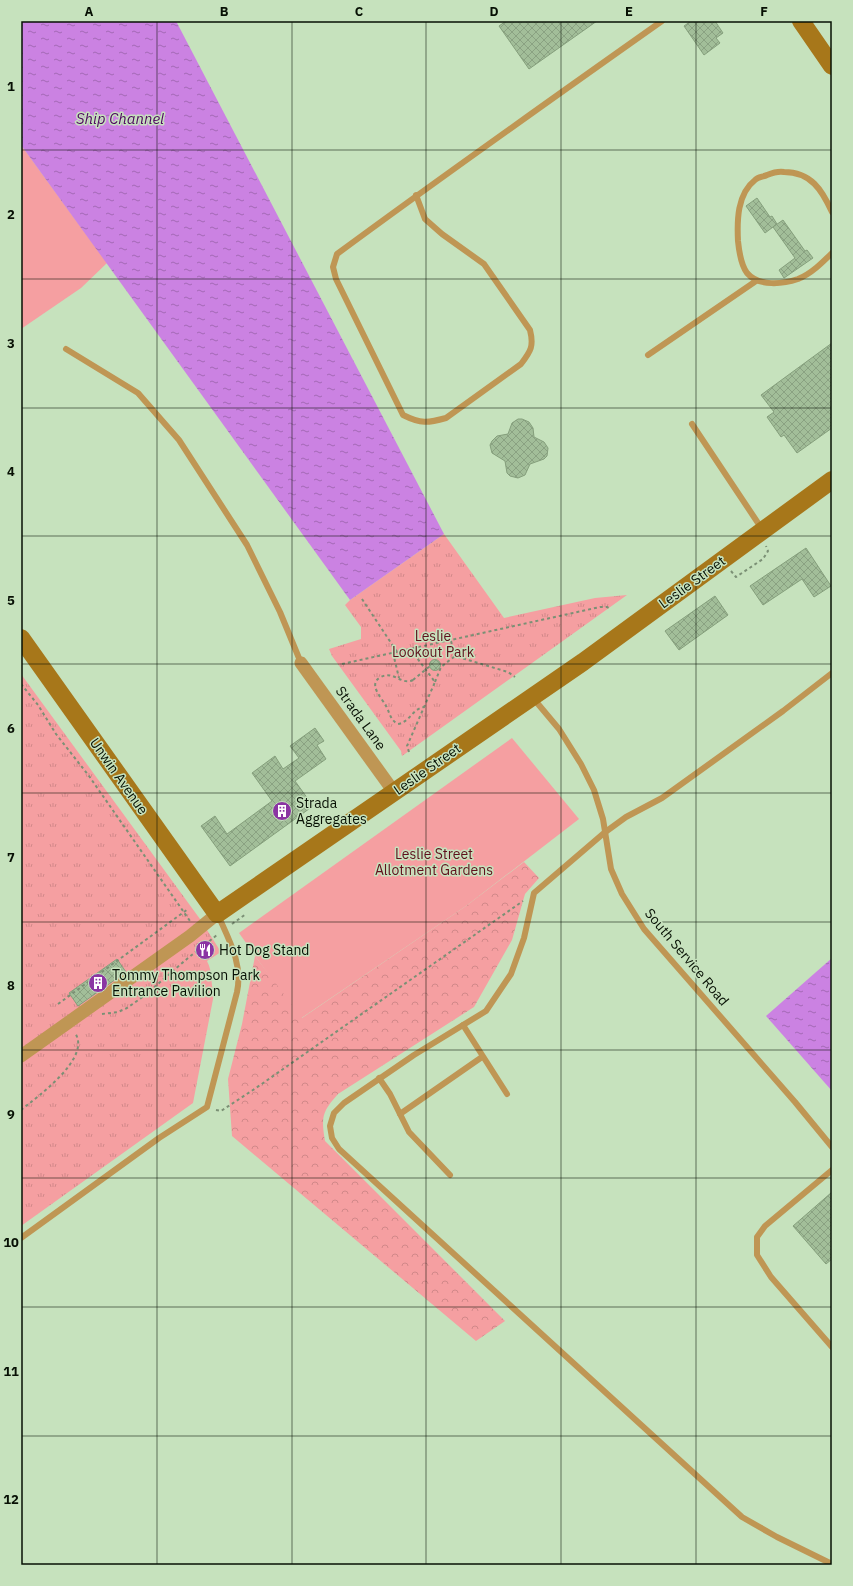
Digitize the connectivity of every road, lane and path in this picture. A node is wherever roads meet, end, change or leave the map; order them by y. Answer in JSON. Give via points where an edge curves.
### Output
{"nodes":[{"id":1,"x":662,"y":21,"type":"edge"},
{"id":2,"x":801,"y":21,"type":"edge"},
{"id":3,"x":832,"y":66,"type":"edge"},
{"id":4,"x":416,"y":195,"type":"junction"},
{"id":5,"x":832,"y":212,"type":"edge"},
{"id":6,"x":832,"y":253,"type":"edge"},
{"id":7,"x":756,"y":281,"type":"junction"},
{"id":8,"x":66,"y":349,"type":"dead end"},
{"id":9,"x":648,"y":355,"type":"dead end"},
{"id":10,"x":692,"y":424,"type":"dead end"},
{"id":11,"x":832,"y":480,"type":"edge"},
{"id":12,"x":764,"y":537,"type":"junction"},
{"id":13,"x":730,"y":570,"type":"dead end"},
{"id":14,"x":362,"y":599,"type":"dead end"},
{"id":15,"x":611,"y":609,"type":"dead end"},
{"id":16,"x":21,"y":638,"type":"edge"},
{"id":17,"x":451,"y":641,"type":"junction"},
{"id":18,"x":410,"y":649,"type":"junction"},
{"id":19,"x":397,"y":652,"type":"junction"},
{"id":20,"x":393,"y":653,"type":"junction"},
{"id":21,"x":455,"y":656,"type":"junction"},
{"id":22,"x":301,"y":663,"type":"joint"},
{"id":23,"x":342,"y":664,"type":"dead end"},
{"id":24,"x":430,"y":666,"type":"dead end"},
{"id":25,"x":832,"y":673,"type":"edge"},
{"id":26,"x":515,"y":677,"type":"dead end"},
{"id":27,"x":399,"y":678,"type":"junction"},
{"id":28,"x":435,"y":682,"type":"junction"},
{"id":29,"x":21,"y":684,"type":"edge"},
{"id":30,"x":532,"y":697,"type":"junction"},
{"id":31,"x":424,"y":707,"type":"junction"},
{"id":32,"x":409,"y":752,"type":"dead end"},
{"id":33,"x":394,"y":792,"type":"junction"},
{"id":34,"x":604,"y":833,"type":"junction"},
{"id":35,"x":534,"y":893,"type":"junction"},
{"id":36,"x":188,"y":909,"type":"dead end"},
{"id":37,"x":184,"y":913,"type":"junction"},
{"id":38,"x":217,"y":914,"type":"junction"},
{"id":39,"x":190,"y":922,"type":"dead end"},
{"id":40,"x":206,"y":943,"type":"dead end"},
{"id":41,"x":58,"y":1004,"type":"dead end"},
{"id":42,"x":82,"y":1013,"type":"junction"},
{"id":43,"x":66,"y":1023,"type":"junction"},
{"id":44,"x":463,"y":1025,"type":"junction"},
{"id":45,"x":21,"y":1056,"type":"edge"},
{"id":46,"x":482,"y":1057,"type":"junction"},
{"id":47,"x":379,"y":1078,"type":"junction"},
{"id":48,"x":507,"y":1094,"type":"dead end"},
{"id":49,"x":207,"y":1108,"type":"junction"},
{"id":50,"x":21,"y":1110,"type":"edge"},
{"id":51,"x":400,"y":1114,"type":"junction"},
{"id":52,"x":832,"y":1147,"type":"edge"},
{"id":53,"x":832,"y":1170,"type":"edge"},
{"id":54,"x":450,"y":1175,"type":"dead end"},
{"id":55,"x":21,"y":1238,"type":"edge"},
{"id":56,"x":832,"y":1347,"type":"edge"},
{"id":57,"x":832,"y":1564,"type":"edge"}],
"edges":[{"from":1,"to":4,"type":"lane"},
{"from":2,"to":3,"type":"street"},
{"from":4,"to":4,"type":"lane","via":[[337,254],[333,267],[336,279],[403,415],[417,422],[433,422],[446,418],[521,364],[530,352],[533,342],[530,330],[484,264],[425,219]]},
{"from":5,"to":7,"type":"lane","via":[[823,193],[810,179],[785,172],[756,179],[740,202],[737,224],[740,254],[747,273]]},
{"from":6,"to":7,"type":"lane","via":[[823,263],[799,278],[774,284]]},
{"from":7,"to":9,"type":"lane"},
{"from":8,"to":22,"type":"lane","via":[[138,393],[179,440],[247,545],[280,612]]},
{"from":10,"to":12,"type":"lane"},
{"from":11,"to":12,"type":"street","name":"Leslie Street"},
{"from":12,"to":13,"type":"path","via":[[768,551],[763,559],[736,577]]},
{"from":12,"to":30,"type":"street","name":"Leslie Street"},
{"from":14,"to":19,"type":"path"},
{"from":15,"to":17,"type":"path","via":[[600,607]]},
{"from":16,"to":38,"type":"street","name":"Unwin Avenue"},
{"from":17,"to":18,"type":"path"},
{"from":17,"to":21,"type":"path"},
{"from":18,"to":19,"type":"path"},
{"from":18,"to":28,"type":"path"},
{"from":19,"to":20,"type":"path"},
{"from":20,"to":23,"type":"path"},
{"from":20,"to":27,"type":"path"},
{"from":21,"to":26,"type":"path","via":[[508,672]]},
{"from":21,"to":28,"type":"path","via":[[441,667]]},
{"from":22,"to":33,"type":"street","name":"Strada Lane"},
{"from":24,"to":27,"type":"path","bridge":true,"via":[[414,680],[406,681]]},
{"from":25,"to":34,"type":"lane","via":[[662,798],[626,817]]},
{"from":27,"to":31,"type":"path","via":[[386,675],[375,683],[377,693],[394,722],[402,723],[416,709]]},
{"from":28,"to":31,"type":"path"},
{"from":29,"to":37,"type":"path","via":[[89,776]]},
{"from":30,"to":33,"type":"street","name":"Leslie Street"},
{"from":30,"to":34,"type":"lane","name":"South Service Road","via":[[582,764],[594,790],[603,819]]},
{"from":31,"to":32,"type":"path","via":[[407,746]]},
{"from":33,"to":38,"type":"street","name":"Leslie Street"},
{"from":34,"to":35,"type":"lane"},
{"from":34,"to":52,"type":"lane","name":"South Service Road","via":[[610,869],[644,930]]},
{"from":35,"to":44,"type":"lane","via":[[524,938],[511,974],[486,1011]]},
{"from":35,"to":49,"type":"path","via":[[221,1111]]},
{"from":36,"to":37,"type":"path"},
{"from":37,"to":39,"type":"path"},
{"from":37,"to":41,"type":"path"},
{"from":38,"to":42,"type":"street","name":"Leslie Street"},
{"from":38,"to":49,"type":"lane","via":[[237,961],[240,976]]},
{"from":40,"to":42,"type":"path","via":[[127,1008],[108,1014]]},
{"from":42,"to":43,"type":"street","name":"Leslie Street"},
{"from":43,"to":45,"type":"street","name":"Leslie Street"},
{"from":43,"to":50,"type":"path","via":[[78,1040],[71,1063],[61,1076]]},
{"from":44,"to":46,"type":"lane"},
{"from":44,"to":47,"type":"lane"},
{"from":46,"to":48,"type":"lane"},
{"from":46,"to":51,"type":"lane"},
{"from":47,"to":51,"type":"lane"},
{"from":47,"to":57,"type":"lane","via":[[346,1101],[334,1113],[330,1131],[337,1147],[742,1517]]},
{"from":49,"to":55,"type":"lane","via":[[159,1138]]},
{"from":51,"to":54,"type":"lane","via":[[409,1132]]},
{"from":53,"to":56,"type":"lane","via":[[765,1226],[758,1237],[757,1255],[771,1277]]}]}
